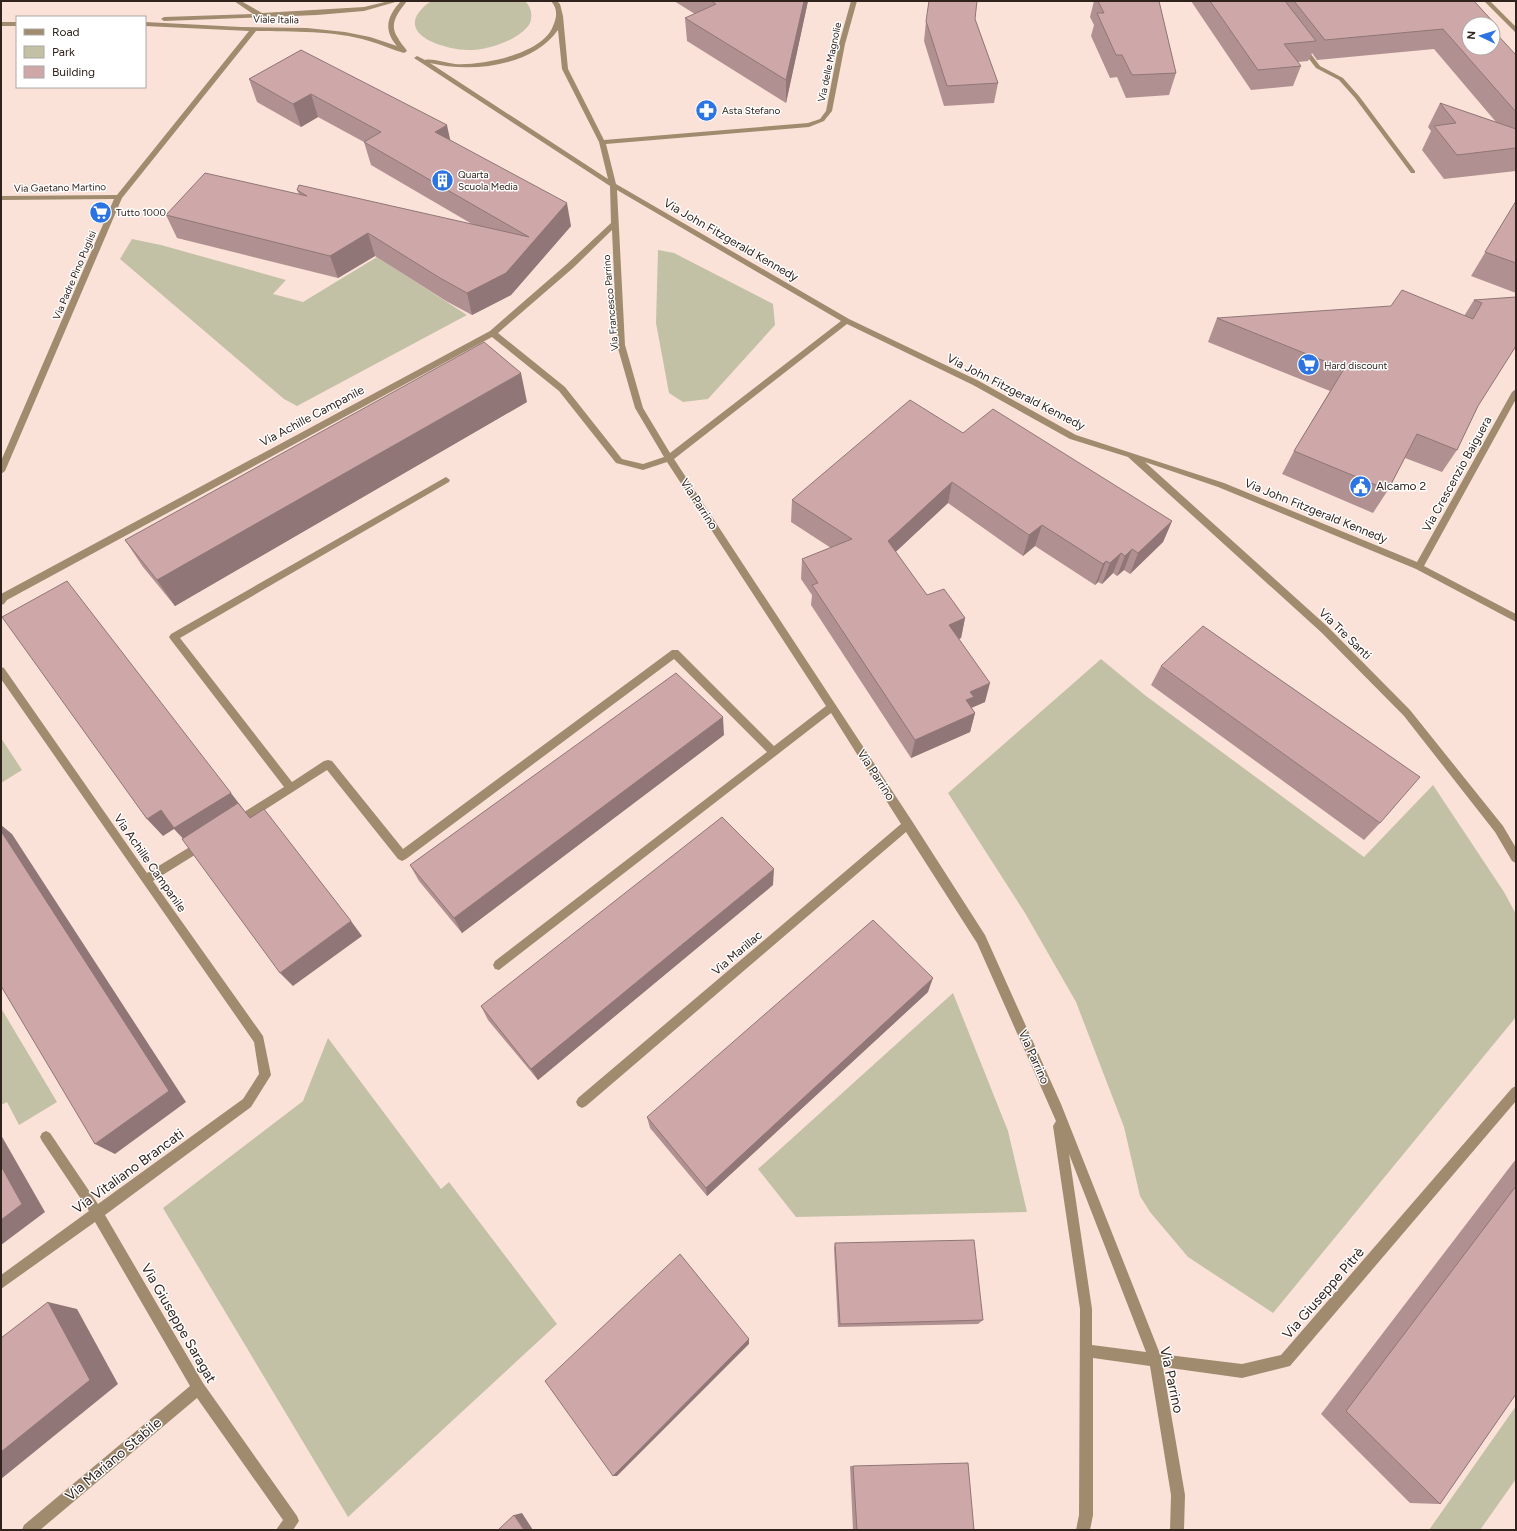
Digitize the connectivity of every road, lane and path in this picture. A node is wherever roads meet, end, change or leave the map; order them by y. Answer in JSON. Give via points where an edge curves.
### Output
{"nodes":[{"id":1,"x":237,"y":1,"type":"edge"},
{"id":2,"x":396,"y":1,"type":"edge"},
{"id":3,"x":404,"y":1,"type":"edge"},
{"id":4,"x":554,"y":1,"type":"edge"},
{"id":5,"x":854,"y":1,"type":"edge"},
{"id":6,"x":1487,"y":1,"type":"edge"},
{"id":7,"x":260,"y":15,"type":"junction"},
{"id":8,"x":560,"y":16,"type":"junction"},
{"id":9,"x":146,"y":20,"type":"edge"},
{"id":10,"x":1,"y":24,"type":"edge"},
{"id":11,"x":16,"y":24,"type":"edge"},
{"id":12,"x":146,"y":24,"type":"edge"},
{"id":13,"x":254,"y":29,"type":"junction"},
{"id":14,"x":1516,"y":31,"type":"edge"},
{"id":15,"x":1300,"y":43,"type":"edge"},
{"id":16,"x":404,"y":51,"type":"junction"},
{"id":17,"x":417,"y":58,"type":"junction"},
{"id":18,"x":602,"y":142,"type":"junction"},
{"id":19,"x":1413,"y":172,"type":"dead end"},
{"id":20,"x":613,"y":185,"type":"junction"},
{"id":21,"x":119,"y":197,"type":"junction"},
{"id":22,"x":1,"y":198,"type":"edge"},
{"id":23,"x":614,"y":224,"type":"junction"},
{"id":24,"x":846,"y":322,"type":"junction"},
{"id":25,"x":493,"y":333,"type":"junction"},
{"id":26,"x":1516,"y":392,"type":"edge"},
{"id":27,"x":1129,"y":454,"type":"junction"},
{"id":28,"x":669,"y":458,"type":"junction"},
{"id":29,"x":1,"y":471,"type":"edge"},
{"id":30,"x":446,"y":480,"type":"dead end"},
{"id":31,"x":1419,"y":567,"type":"junction"},
{"id":32,"x":1,"y":601,"type":"edge"},
{"id":33,"x":1516,"y":618,"type":"edge"},
{"id":34,"x":1,"y":671,"type":"edge"},
{"id":35,"x":832,"y":707,"type":"junction"},
{"id":36,"x":774,"y":753,"type":"junction"},
{"id":37,"x":291,"y":788,"type":"junction"},
{"id":38,"x":908,"y":824,"type":"junction"},
{"id":39,"x":225,"y":830,"type":"edge"},
{"id":40,"x":212,"y":838,"type":"edge"},
{"id":41,"x":1516,"y":858,"type":"edge"},
{"id":42,"x":146,"y":880,"type":"junction"},
{"id":43,"x":499,"y":965,"type":"dead end"},
{"id":44,"x":265,"y":1075,"type":"joint"},
{"id":45,"x":1516,"y":1092,"type":"edge"},
{"id":46,"x":582,"y":1102,"type":"dead end"},
{"id":47,"x":1056,"y":1108,"type":"junction"},
{"id":48,"x":46,"y":1137,"type":"dead end"},
{"id":49,"x":96,"y":1213,"type":"junction"},
{"id":50,"x":1,"y":1283,"type":"edge"},
{"id":51,"x":1086,"y":1351,"type":"junction"},
{"id":52,"x":1155,"y":1358,"type":"junction"},
{"id":53,"x":198,"y":1388,"type":"junction"},
{"id":54,"x":288,"y":1525,"type":"edge"},
{"id":55,"x":28,"y":1530,"type":"edge"},
{"id":56,"x":1083,"y":1530,"type":"edge"},
{"id":57,"x":1177,"y":1530,"type":"edge"}],
"edges":[{"from":1,"to":7,"type":"street"},
{"from":2,"to":7,"type":"street","name":"Viale Italia","via":[[364,9]]},
{"from":3,"to":16,"type":"street","via":[[394,11],[389,25],[393,39]]},
{"from":4,"to":8,"type":"street"},
{"from":5,"to":18,"type":"street","name":"Via delle Magnolie","via":[[842,44],[829,110],[822,120],[809,125]]},
{"from":6,"to":14,"type":"street"},
{"from":7,"to":9,"type":"street","name":"Viale Italia"},
{"from":8,"to":17,"type":"street","via":[[554,31],[541,44],[520,56],[495,63],[467,66],[447,65]]},
{"from":8,"to":18,"type":"street","via":[[565,70]]},
{"from":10,"to":11,"type":"street"},
{"from":12,"to":13,"type":"street","name":"Viale Italia"},
{"from":13,"to":16,"type":"street","name":"Viale Italia","via":[[345,34],[370,39]]},
{"from":13,"to":21,"type":"street","name":"Via Padre Pino Puglisi"},
{"from":15,"to":19,"type":"street","via":[[1318,67],[1341,79]]},
{"from":16,"to":17,"type":"street","name":"Viale Italia"},
{"from":17,"to":20,"type":"street","name":"Via John Fitzgerald Kennedy"},
{"from":18,"to":20,"type":"street"},
{"from":20,"to":23,"type":"street","name":"Via Francesco Parrino"},
{"from":20,"to":24,"type":"street","name":"Via John Fitzgerald Kennedy"},
{"from":21,"to":22,"type":"street","name":"Via Gaetano Martino"},
{"from":21,"to":29,"type":"street","name":"Via Padre Pino Puglisi"},
{"from":23,"to":25,"type":"street","name":"Via Achille Campanile"},
{"from":23,"to":28,"type":"street","name":"Via Francesco Parrino","via":[[621,345],[639,408]]},
{"from":24,"to":27,"type":"street","name":"Via John Fitzgerald Kennedy","via":[[976,384],[1073,437]]},
{"from":24,"to":28,"type":"street"},
{"from":25,"to":28,"type":"street","via":[[562,389],[619,461],[643,467]]},
{"from":25,"to":32,"type":"street","name":"Via Achille Campanile","via":[[4,597]]},
{"from":26,"to":31,"type":"street","name":"Via Crescenzio Baiguera"},
{"from":27,"to":31,"type":"street","name":"Via John Fitzgerald Kennedy","via":[[1221,485]]},
{"from":27,"to":41,"type":"street","name":"Via Tre Santi","via":[[1325,630],[1407,713],[1498,829]]},
{"from":28,"to":35,"type":"street","name":"Via Parrino"},
{"from":30,"to":37,"type":"street","via":[[174,637]]},
{"from":31,"to":33,"type":"street","name":"Via John Fitzgerald Kennedy"},
{"from":34,"to":42,"type":"street","name":"Via Achille Campanile"},
{"from":35,"to":36,"type":"street"},
{"from":35,"to":38,"type":"street","name":"Via Parrino"},
{"from":36,"to":37,"type":"street","via":[[675,653],[402,856],[328,764]]},
{"from":36,"to":43,"type":"street"},
{"from":37,"to":39,"type":"street"},
{"from":38,"to":46,"type":"street","name":"Via Marillac"},
{"from":38,"to":47,"type":"street","name":"Via Parrino","via":[[981,939]]},
{"from":40,"to":42,"type":"street"},
{"from":42,"to":44,"type":"street","name":"Via Achille Campanile","via":[[259,1040]]},
{"from":44,"to":49,"type":"street","name":"Via Vitaliano Brancati","via":[[247,1103]]},
{"from":45,"to":52,"type":"street","name":"Via Giuseppe Pitrè","via":[[1285,1361],[1242,1370]]},
{"from":47,"to":51,"type":"street","name":"Via Parrino","via":[[1086,1309]]},
{"from":47,"to":52,"type":"street","name":"Via Parrino"},
{"from":48,"to":49,"type":"street","name":"Via Giuseppe Saragat"},
{"from":49,"to":50,"type":"street","name":"Via Vitaliano Brancati"},
{"from":49,"to":53,"type":"street","name":"Via Giuseppe Saragat"},
{"from":51,"to":52,"type":"street","name":"Via Giuseppe Pitrè"},
{"from":51,"to":56,"type":"street","name":"Via Parrino","via":[[1086,1515]]},
{"from":52,"to":57,"type":"street","name":"Via Parrino","via":[[1178,1495]]},
{"from":53,"to":54,"type":"street","name":"Via Giuseppe Saragat"},
{"from":53,"to":55,"type":"street","name":"Via Mariano Stabile"}]}
